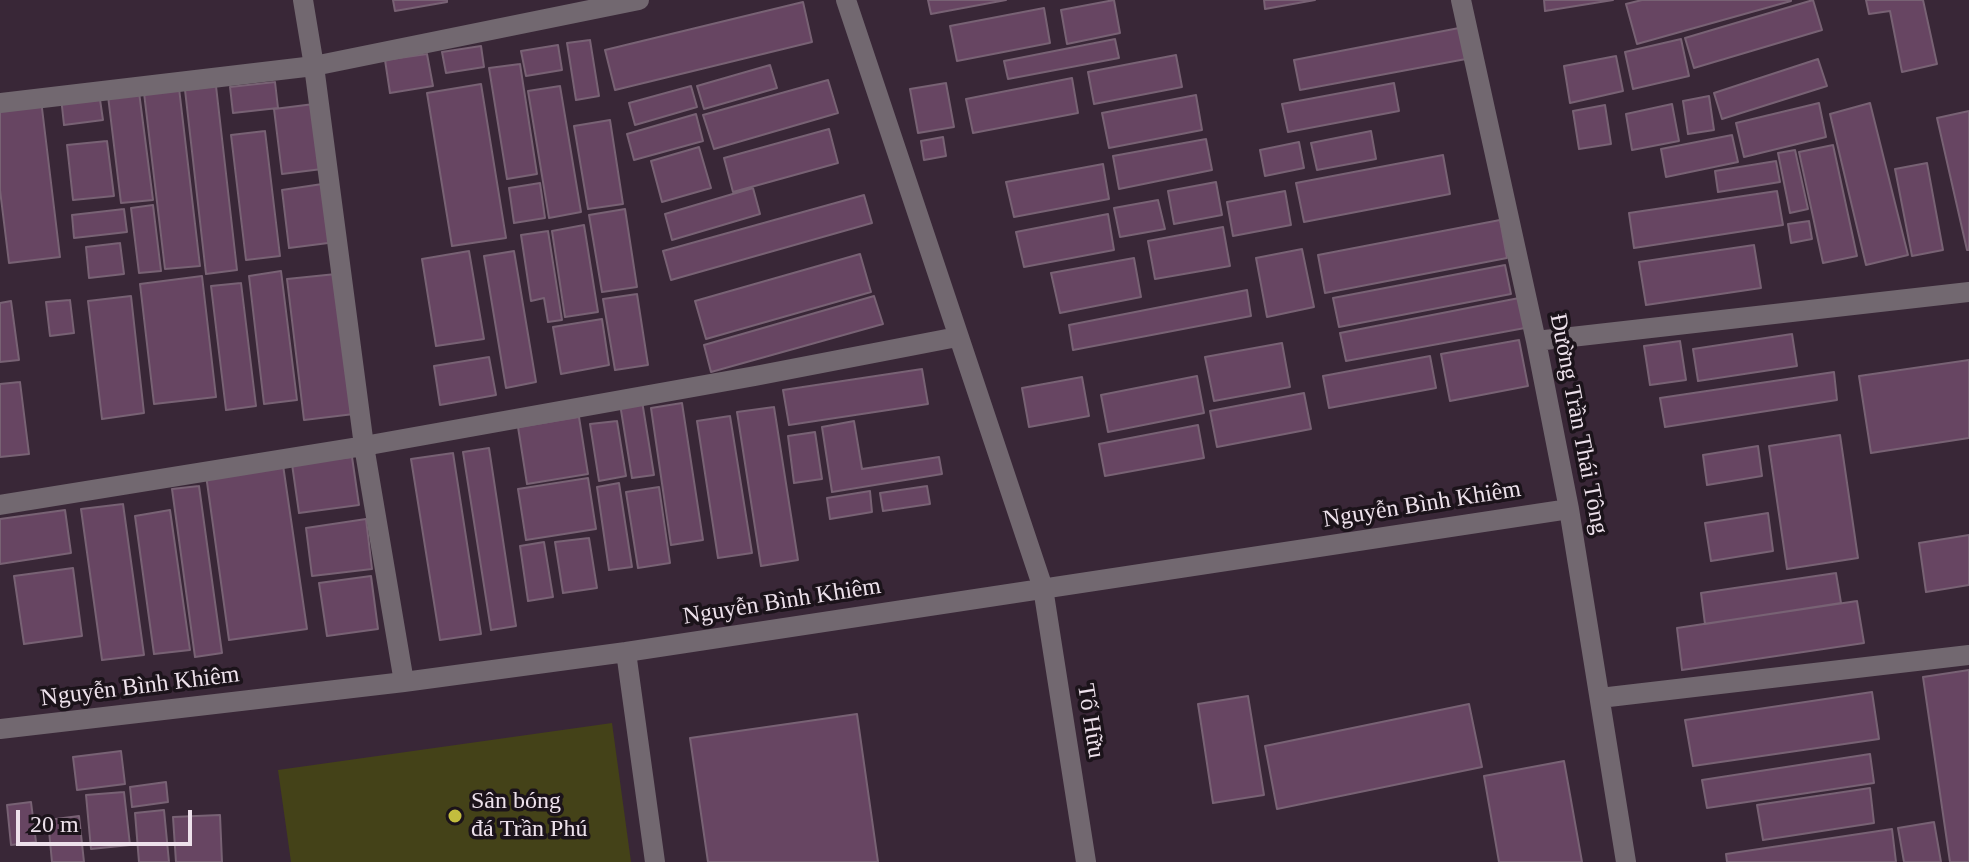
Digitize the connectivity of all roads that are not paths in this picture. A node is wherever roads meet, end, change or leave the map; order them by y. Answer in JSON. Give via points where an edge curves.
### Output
{"nodes":[{"id":1,"x":303,"y":0,"type":"edge"},
{"id":2,"x":639,"y":0,"type":"edge"},
{"id":3,"x":846,"y":0,"type":"edge"},
{"id":4,"x":1461,"y":0,"type":"edge"},
{"id":5,"x":314,"y":66,"type":"junction"},
{"id":6,"x":0,"y":103,"type":"edge"},
{"id":7,"x":1969,"y":292,"type":"edge"},
{"id":8,"x":957,"y":337,"type":"junction"},
{"id":9,"x":1536,"y":341,"type":"junction"},
{"id":10,"x":364,"y":446,"type":"junction"},
{"id":11,"x":0,"y":505,"type":"edge"},
{"id":12,"x":1569,"y":509,"type":"junction"},
{"id":13,"x":1043,"y":588,"type":"junction"},
{"id":14,"x":626,"y":652,"type":"junction"},
{"id":15,"x":1969,"y":655,"type":"edge"},
{"id":16,"x":404,"y":682,"type":"junction"},
{"id":17,"x":1600,"y":698,"type":"junction"},
{"id":18,"x":0,"y":729,"type":"edge"},
{"id":19,"x":655,"y":862,"type":"edge"},
{"id":20,"x":1086,"y":862,"type":"edge"},
{"id":21,"x":1626,"y":862,"type":"edge"}],
"edges":[{"from":1,"to":5,"type":"street"},
{"from":2,"to":5,"type":"street"},
{"from":3,"to":8,"type":"street","name":"Tố Hữu"},
{"from":4,"to":9,"type":"street","name":"Đường Trần Thái Tông"},
{"from":5,"to":6,"type":"street"},
{"from":5,"to":10,"type":"street"},
{"from":7,"to":9,"type":"street"},
{"from":8,"to":10,"type":"street"},
{"from":8,"to":13,"type":"street","name":"Tố Hữu"},
{"from":9,"to":12,"type":"street","name":"Đường Trần Thái Tông"},
{"from":10,"to":11,"type":"street"},
{"from":10,"to":16,"type":"street"},
{"from":12,"to":13,"type":"street","name":"Nguyễn Bình Khiêm"},
{"from":12,"to":17,"type":"street","name":"Đường Trần Thái Tông"},
{"from":13,"to":14,"type":"street","name":"Nguyễn Bình Khiêm"},
{"from":13,"to":20,"type":"street","name":"Tố Hữu"},
{"from":14,"to":16,"type":"street","name":"Nguyễn Bình Khiêm"},
{"from":14,"to":19,"type":"street"},
{"from":15,"to":17,"type":"street"},
{"from":16,"to":18,"type":"street","name":"Nguyễn Bình Khiêm"},
{"from":17,"to":21,"type":"street","name":"Đường Trần Thái Tông"}]}
